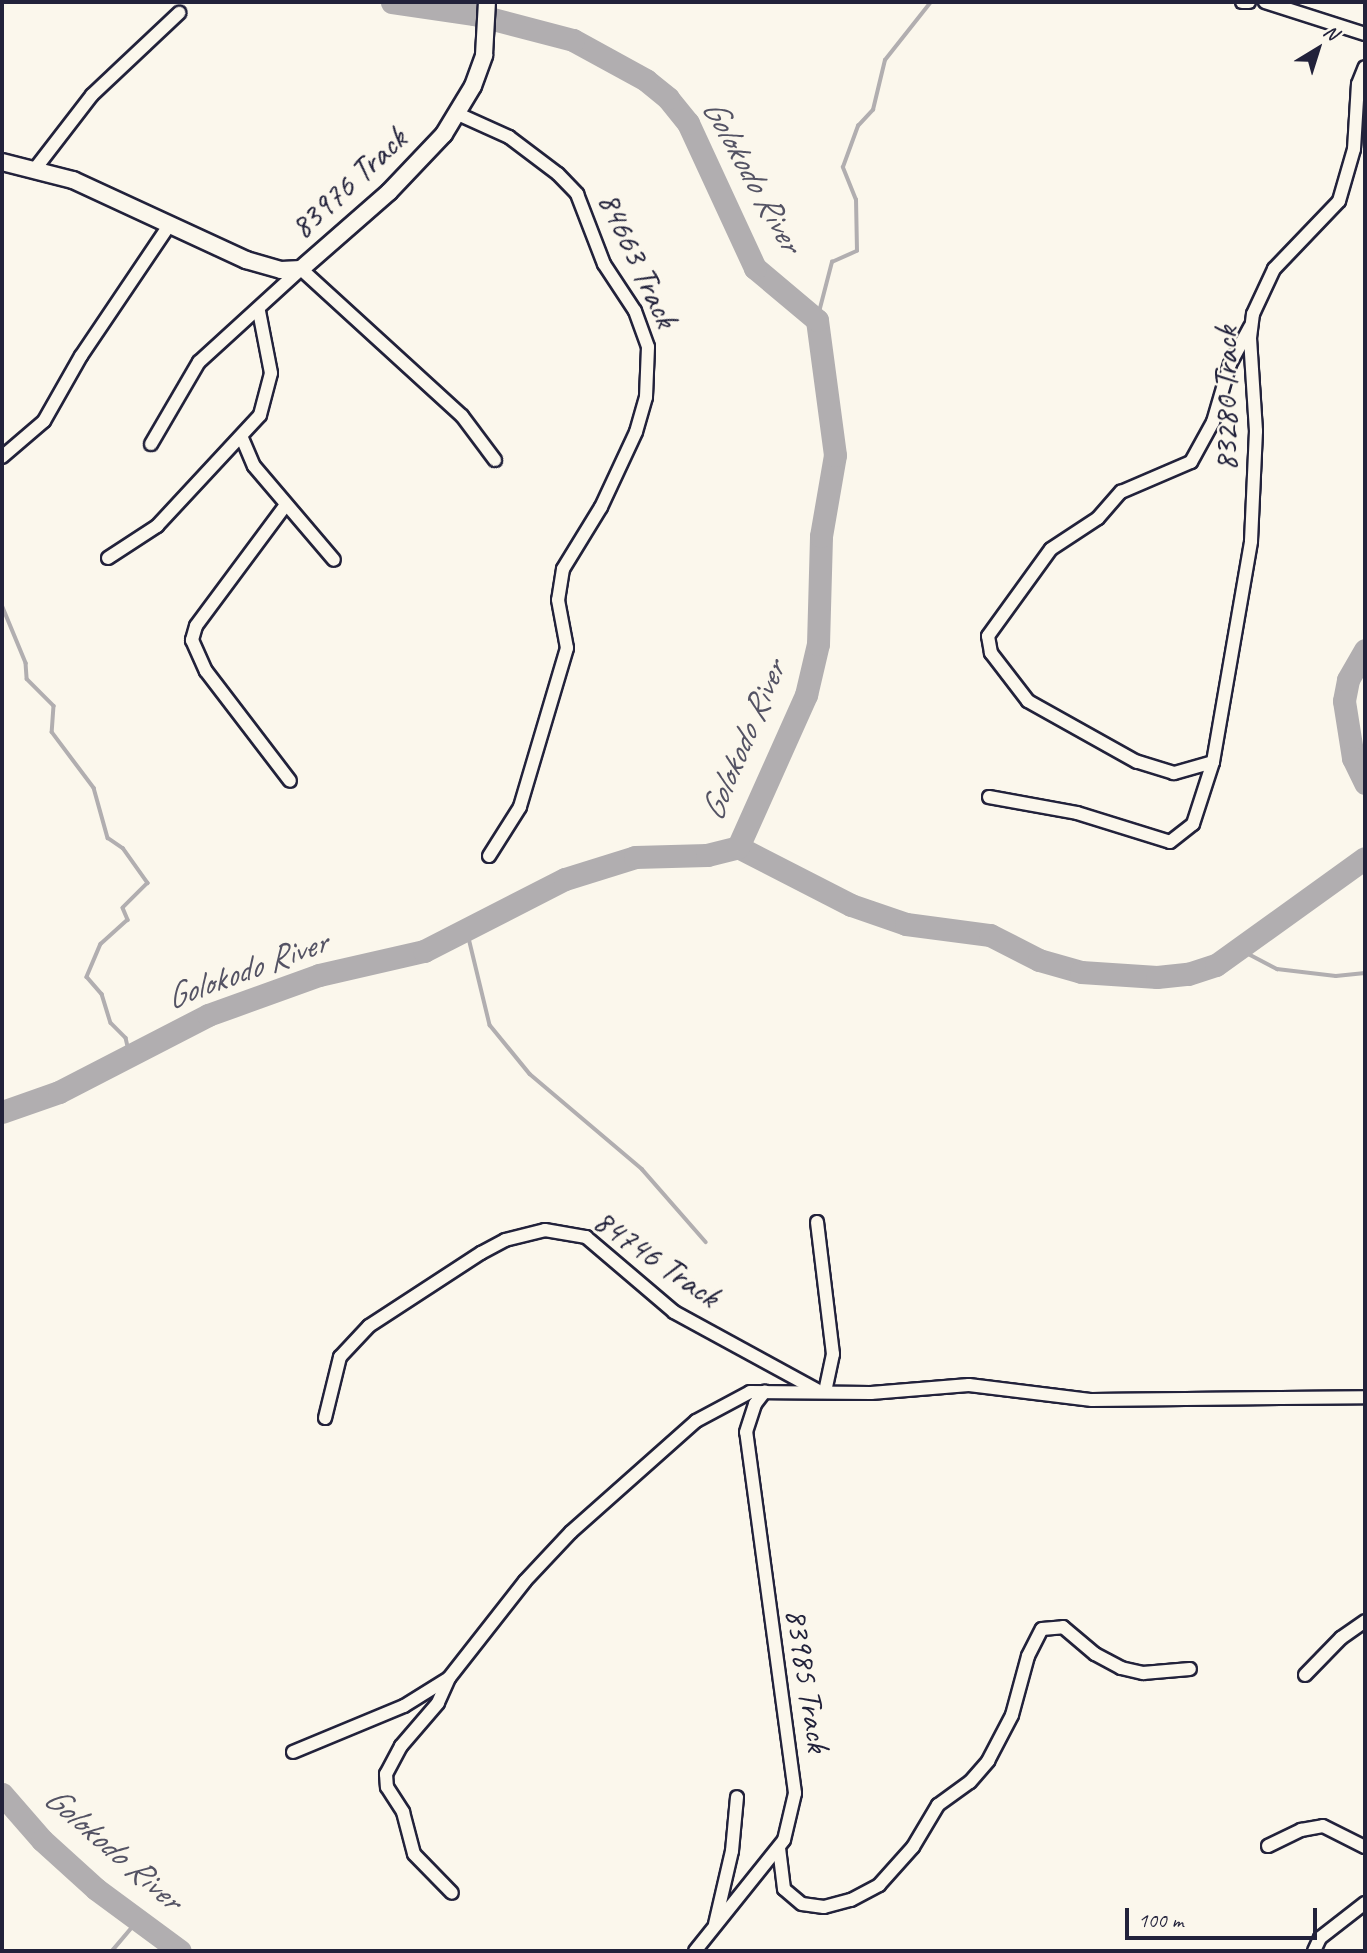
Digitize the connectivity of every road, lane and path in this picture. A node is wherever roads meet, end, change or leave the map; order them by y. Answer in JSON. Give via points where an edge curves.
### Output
{"nodes":[{"id":1,"x":487,"y":2,"type":"edge"},
{"id":2,"x":1242,"y":2,"type":"edge"},
{"id":3,"x":1249,"y":2,"type":"edge"},
{"id":4,"x":1265,"y":2,"type":"edge"},
{"id":5,"x":178,"y":13,"type":"dead end"},
{"id":6,"x":1365,"y":34,"type":"edge"},
{"id":7,"x":1365,"y":67,"type":"edge"},
{"id":8,"x":458,"y":114,"type":"junction"},
{"id":9,"x":2,"y":162,"type":"edge"},
{"id":10,"x":35,"y":169,"type":"junction"},
{"id":11,"x":170,"y":224,"type":"junction"},
{"id":12,"x":301,"y":269,"type":"junction"},
{"id":13,"x":259,"y":311,"type":"junction"},
{"id":14,"x":1252,"y":324,"type":"junction"},
{"id":15,"x":242,"y":438,"type":"junction"},
{"id":16,"x":151,"y":444,"type":"dead end"},
{"id":17,"x":2,"y":457,"type":"edge"},
{"id":18,"x":495,"y":460,"type":"dead end"},
{"id":19,"x":285,"y":506,"type":"junction"},
{"id":20,"x":108,"y":558,"type":"dead end"},
{"id":21,"x":334,"y":560,"type":"dead end"},
{"id":22,"x":1213,"y":762,"type":"junction"},
{"id":23,"x":290,"y":781,"type":"dead end"},
{"id":24,"x":989,"y":797,"type":"dead end"},
{"id":25,"x":489,"y":856,"type":"dead end"},
{"id":26,"x":817,"y":1222,"type":"dead end"},
{"id":27,"x":765,"y":1391,"type":"junction"},
{"id":28,"x":821,"y":1391,"type":"junction"},
{"id":29,"x":1365,"y":1397,"type":"edge"},
{"id":30,"x":325,"y":1418,"type":"dead end"},
{"id":31,"x":1365,"y":1622,"type":"edge"},
{"id":32,"x":1190,"y":1669,"type":"dead end"},
{"id":33,"x":1305,"y":1675,"type":"dead end"},
{"id":34,"x":449,"y":1678,"type":"junction"},
{"id":35,"x":293,"y":1752,"type":"dead end"},
{"id":36,"x":737,"y":1797,"type":"dead end"},
{"id":37,"x":1268,"y":1846,"type":"dead end"},
{"id":38,"x":1365,"y":1847,"type":"edge"},
{"id":39,"x":779,"y":1848,"type":"junction"},
{"id":40,"x":453,"y":1893,"type":"dead end"},
{"id":41,"x":1365,"y":1903,"type":"edge"},
{"id":42,"x":714,"y":1928,"type":"junction"},
{"id":43,"x":695,"y":1951,"type":"edge"},
{"id":44,"x":1314,"y":1951,"type":"edge"}],
"edges":[{"from":1,"to":8,"type":"street","name":"83976 Track","via":[[484,55]]},
{"from":2,"to":3,"type":"street"},
{"from":4,"to":6,"type":"street"},
{"from":5,"to":10,"type":"street","via":[[92,95]]},
{"from":7,"to":14,"type":"street","name":"83280 Track","via":[[1358,84],[1354,149],[1339,201],[1274,269],[1262,288]]},
{"from":8,"to":12,"type":"street","name":"83976 Track","via":[[389,192]]},
{"from":8,"to":25,"type":"street","name":"84663 Track","via":[[520,145],[577,194],[604,264],[644,329],[648,347],[646,397],[636,432],[591,524],[563,569],[558,600],[567,648],[523,796]]},
{"from":9,"to":10,"type":"street","name":"83976 Track"},
{"from":10,"to":11,"type":"street","name":"83976 Track","via":[[73,180]]},
{"from":11,"to":12,"type":"street","name":"83976 Track","via":[[246,260],[281,270]]},
{"from":11,"to":17,"type":"street","via":[[81,356],[44,421]]},
{"from":12,"to":13,"type":"street"},
{"from":12,"to":18,"type":"street","via":[[462,416]]},
{"from":13,"to":15,"type":"street","via":[[268,344],[268,397]]},
{"from":13,"to":16,"type":"street","via":[[199,362]]},
{"from":14,"to":22,"type":"street","name":"83280 Track","via":[[1254,512]]},
{"from":14,"to":22,"type":"street","via":[[1230,364],[1213,422],[1191,462],[1121,492],[1098,518],[1051,549],[988,636],[991,653],[1028,701],[1137,762],[1174,773]]},
{"from":15,"to":19,"type":"street","via":[[254,466]]},
{"from":15,"to":20,"type":"street","via":[[157,526]]},
{"from":19,"to":21,"type":"street"},
{"from":19,"to":23,"type":"street","via":[[196,626],[192,640],[206,671]]},
{"from":22,"to":24,"type":"street","name":"83280 Track","via":[[1193,824],[1170,842],[1077,813]]},
{"from":26,"to":28,"type":"street","via":[[834,1354]]},
{"from":27,"to":28,"type":"street"},
{"from":27,"to":34,"type":"street","via":[[750,1392],[696,1421],[615,1491],[525,1581]]},
{"from":27,"to":39,"type":"street","name":"83985 Track","via":[[755,1404],[746,1432],[796,1793],[788,1832]]},
{"from":28,"to":29,"type":"street","via":[[871,1393],[969,1385],[1092,1400]]},
{"from":28,"to":30,"type":"street","name":"84746 Track","via":[[674,1312],[586,1237],[545,1230],[493,1246],[369,1326],[340,1357]]},
{"from":31,"to":33,"type":"street","via":[[1341,1638]]},
{"from":32,"to":39,"type":"street","via":[[1143,1673],[1121,1668],[1095,1654],[1063,1626],[1042,1629],[1028,1656],[1012,1715],[988,1761],[970,1782],[938,1805],[913,1847],[879,1885],[852,1900],[824,1907],[802,1904],[784,1889]]},
{"from":34,"to":35,"type":"street","via":[[404,1706]]},
{"from":34,"to":40,"type":"street","via":[[438,1703],[401,1746],[386,1774],[414,1854]]},
{"from":36,"to":42,"type":"street","via":[[732,1851]]},
{"from":37,"to":38,"type":"street","via":[[1301,1830],[1323,1826]]},
{"from":39,"to":42,"type":"street","name":"83985 Track"},
{"from":41,"to":44,"type":"street","via":[[1320,1938]]},
{"from":42,"to":43,"type":"street","name":"83985 Track"}]}
